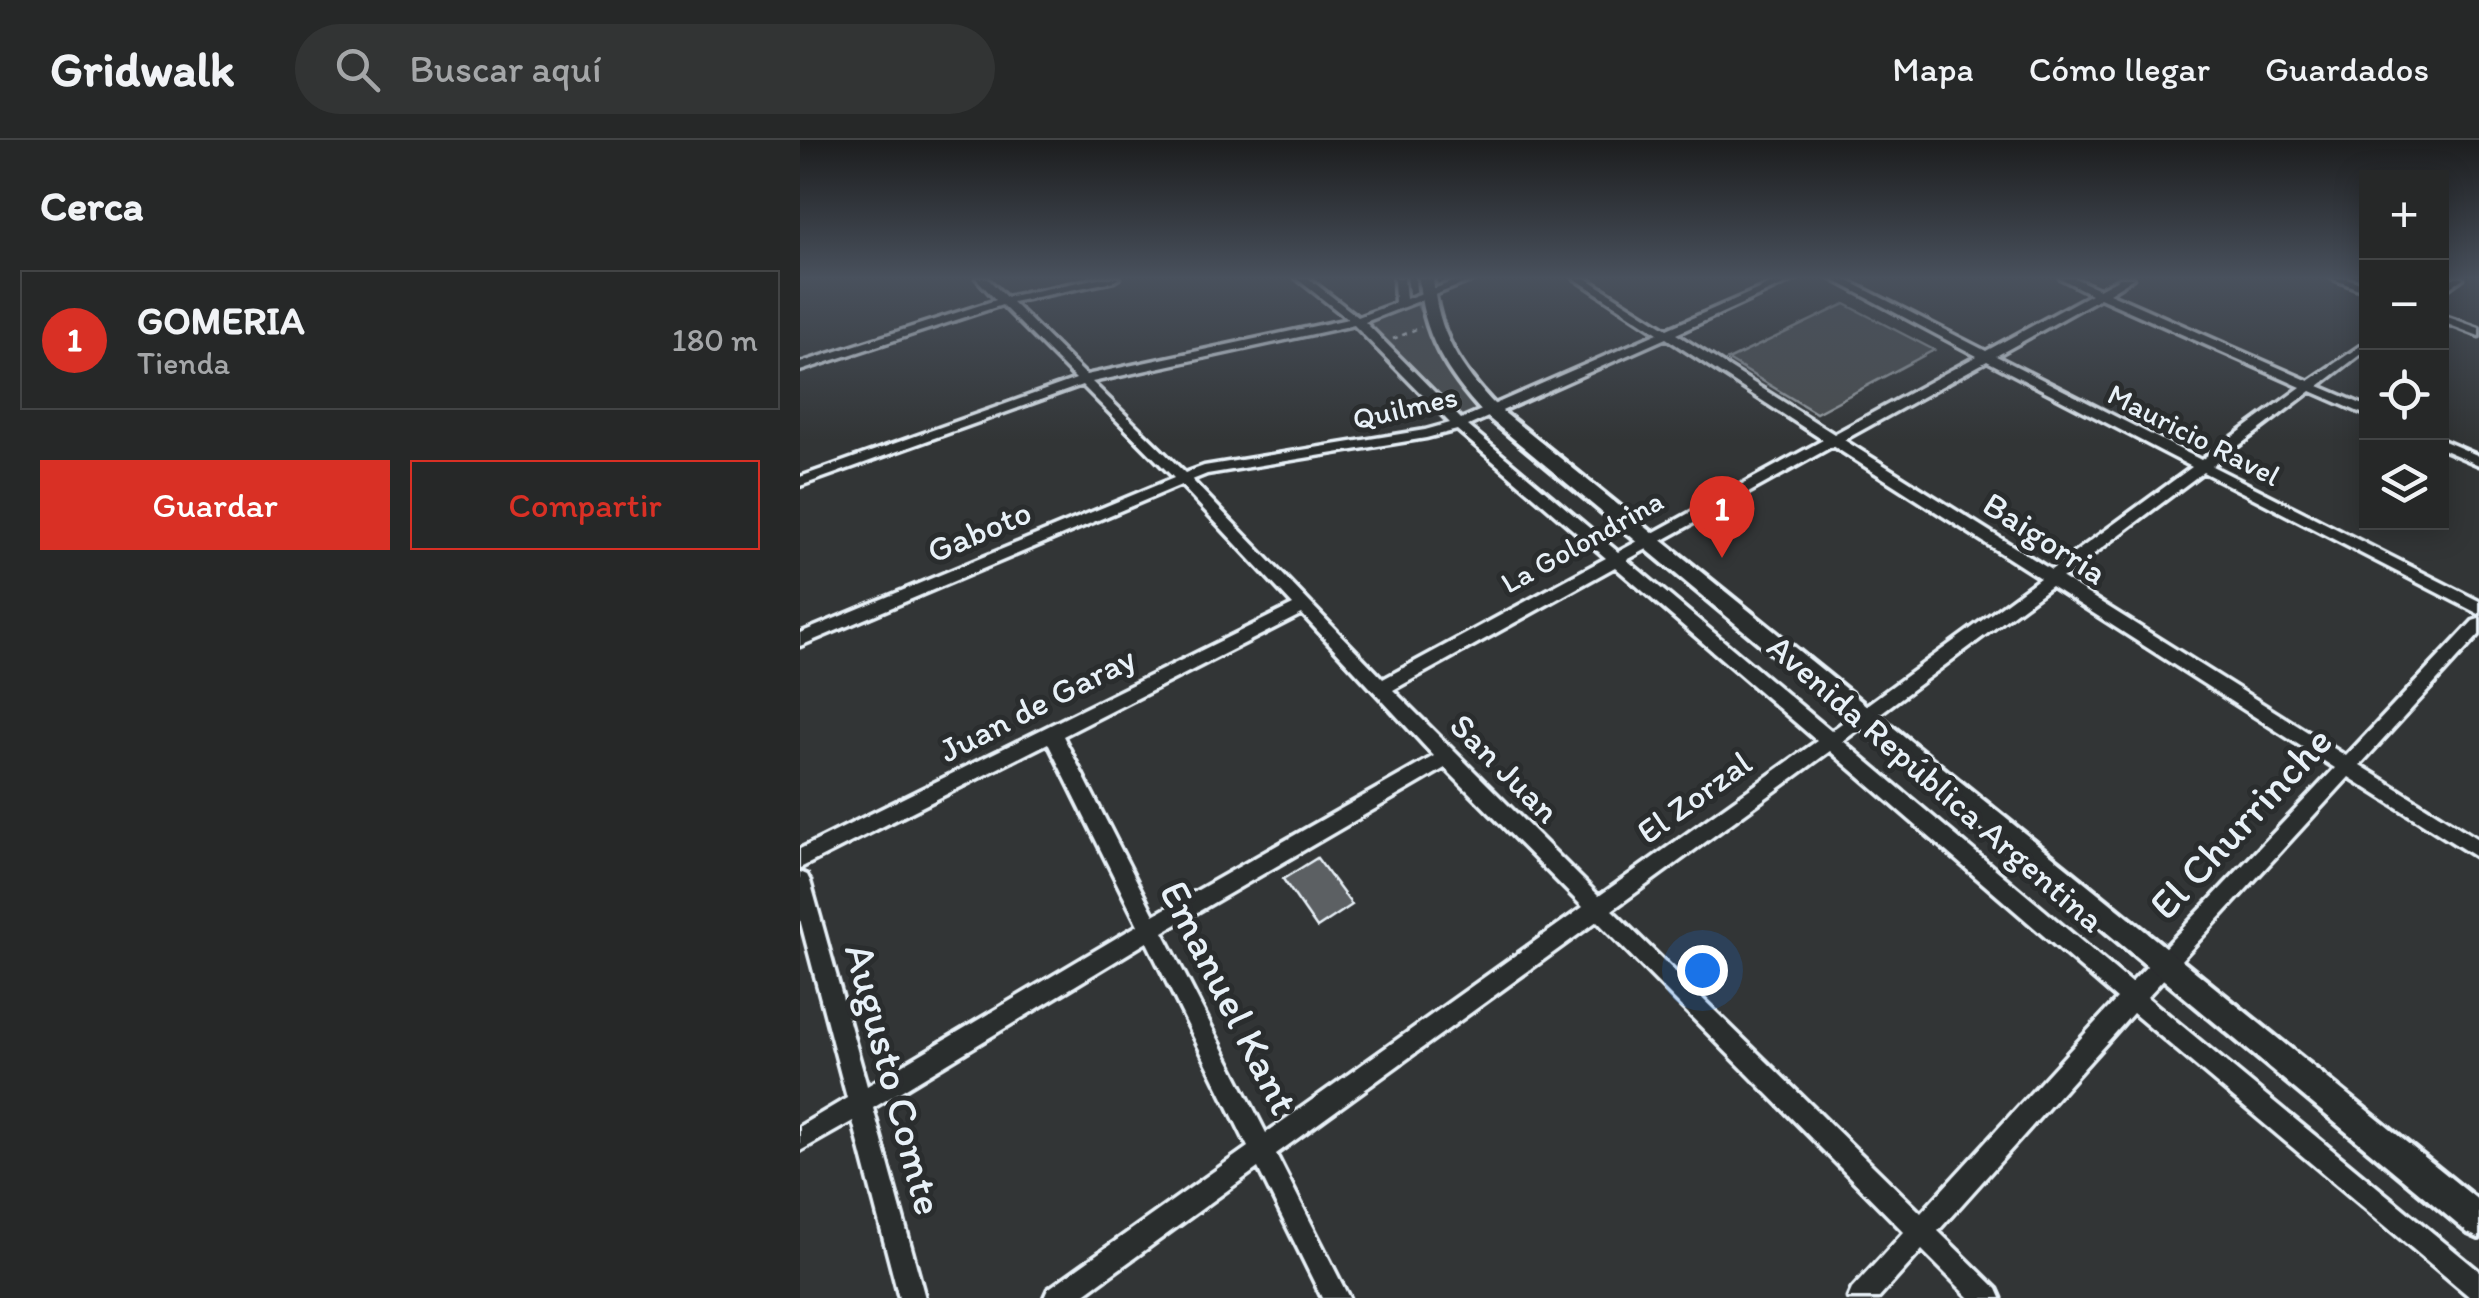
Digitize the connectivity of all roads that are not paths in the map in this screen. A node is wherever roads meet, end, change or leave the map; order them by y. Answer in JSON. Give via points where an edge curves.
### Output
{"nodes":[{"id":1,"x":910,"y":332,"type":"edge"},
{"id":2,"x":1034,"y":332,"type":"edge"},
{"id":3,"x":1307,"y":332,"type":"edge"},
{"id":4,"x":1368,"y":332,"type":"edge"},
{"id":5,"x":1435,"y":332,"type":"edge"},
{"id":6,"x":1662,"y":332,"type":"edge"},
{"id":7,"x":1670,"y":332,"type":"edge"},
{"id":8,"x":1937,"y":332,"type":"edge"},
{"id":9,"x":2032,"y":332,"type":"edge"},
{"id":10,"x":2187,"y":332,"type":"edge"},
{"id":11,"x":1665,"y":334,"type":"junction"},
{"id":12,"x":2359,"y":350,"type":"edge"},
{"id":13,"x":1986,"y":358,"type":"junction"},
{"id":14,"x":800,"y":367,"type":"edge"},
{"id":15,"x":1083,"y":381,"type":"junction"},
{"id":16,"x":2310,"y":387,"type":"junction"},
{"id":17,"x":2359,"y":409,"type":"edge"},
{"id":18,"x":1490,"y":411,"type":"junction"},
{"id":19,"x":1460,"y":424,"type":"junction"},
{"id":20,"x":1836,"y":440,"type":"junction"},
{"id":21,"x":2449,"y":447,"type":"edge"},
{"id":22,"x":2479,"y":460,"type":"edge"},
{"id":23,"x":2204,"y":467,"type":"junction"},
{"id":24,"x":1182,"y":478,"type":"junction"},
{"id":25,"x":800,"y":482,"type":"edge"},
{"id":26,"x":1649,"y":542,"type":"junction"},
{"id":27,"x":1618,"y":559,"type":"junction"},
{"id":28,"x":2051,"y":577,"type":"junction"},
{"id":29,"x":1303,"y":607,"type":"junction"},
{"id":30,"x":2479,"y":608,"type":"edge"},
{"id":31,"x":2479,"y":625,"type":"edge"},
{"id":32,"x":800,"y":640,"type":"edge"},
{"id":33,"x":1382,"y":688,"type":"junction"},
{"id":34,"x":1864,"y":715,"type":"junction"},
{"id":35,"x":1052,"y":732,"type":"junction"},
{"id":36,"x":1832,"y":740,"type":"junction"},
{"id":37,"x":1447,"y":758,"type":"junction"},
{"id":38,"x":2346,"y":766,"type":"junction"},
{"id":39,"x":2479,"y":850,"type":"edge"},
{"id":40,"x":800,"y":859,"type":"edge"},
{"id":41,"x":800,"y":881,"type":"edge"},
{"id":42,"x":1599,"y":909,"type":"junction"},
{"id":43,"x":1151,"y":928,"type":"junction"},
{"id":44,"x":2164,"y":963,"type":"junction"},
{"id":45,"x":2132,"y":998,"type":"junction"},
{"id":46,"x":860,"y":1104,"type":"junction"},
{"id":47,"x":800,"y":1139,"type":"edge"},
{"id":48,"x":1261,"y":1150,"type":"junction"},
{"id":49,"x":2479,"y":1222,"type":"edge"},
{"id":50,"x":1923,"y":1232,"type":"junction"},
{"id":51,"x":2479,"y":1288,"type":"edge"},
{"id":52,"x":912,"y":1298,"type":"edge"},
{"id":53,"x":1057,"y":1298,"type":"edge"},
{"id":54,"x":1336,"y":1298,"type":"edge"},
{"id":55,"x":1861,"y":1298,"type":"edge"},
{"id":56,"x":1988,"y":1298,"type":"edge"}],
"edges":[{"from":1,"to":14,"type":"street"},
{"from":2,"to":15,"type":"street","name":"San Juan"},
{"from":3,"to":15,"type":"street"},
{"from":4,"to":19,"type":"street","name":"Avenida República Argentina"},
{"from":5,"to":18,"type":"main road","name":"Avenida República Argentina"},
{"from":6,"to":11,"type":"street","name":"Baigorria"},
{"from":7,"to":11,"type":"street","name":"Quilmes"},
{"from":8,"to":13,"type":"street","name":"Mauricio Ravel"},
{"from":9,"to":13,"type":"street","name":"La Golondrina"},
{"from":10,"to":16,"type":"street"},
{"from":11,"to":18,"type":"street","name":"Quilmes"},
{"from":11,"to":20,"type":"street","name":"Baigorria"},
{"from":12,"to":16,"type":"street","name":"El Zorzal"},
{"from":13,"to":20,"type":"street","name":"La Golondrina"},
{"from":13,"to":23,"type":"street","name":"Mauricio Ravel"},
{"from":15,"to":24,"type":"street","name":"San Juan"},
{"from":15,"to":25,"type":"street"},
{"from":16,"to":17,"type":"street"},
{"from":16,"to":23,"type":"street","name":"El Zorzal"},
{"from":18,"to":19,"type":"street","name":"Quilmes"},
{"from":18,"to":26,"type":"main road","name":"Avenida República Argentina"},
{"from":19,"to":24,"type":"street","name":"Quilmes"},
{"from":19,"to":27,"type":"street","name":"Avenida República Argentina"},
{"from":20,"to":26,"type":"street","name":"La Golondrina"},
{"from":20,"to":28,"type":"street","name":"Baigorria"},
{"from":21,"to":22,"type":"street"},
{"from":23,"to":28,"type":"street","name":"El Zorzal"},
{"from":23,"to":30,"type":"street","name":"Mauricio Ravel"},
{"from":24,"to":29,"type":"street","name":"San Juan"},
{"from":24,"to":32,"type":"street","name":"Gaboto"},
{"from":26,"to":27,"type":"street","name":"La Golondrina"},
{"from":26,"to":34,"type":"main road","name":"Avenida República Argentina"},
{"from":27,"to":33,"type":"street","name":"La Golondrina"},
{"from":27,"to":36,"type":"street","name":"Avenida República Argentina"},
{"from":28,"to":34,"type":"street","name":"El Zorzal"},
{"from":28,"to":38,"type":"street","name":"Baigorria"},
{"from":29,"to":33,"type":"street","name":"San Juan"},
{"from":29,"to":35,"type":"street","name":"Juan de Garay"},
{"from":31,"to":38,"type":"street","name":"El Churrinche"},
{"from":33,"to":37,"type":"street","name":"San Juan"},
{"from":34,"to":36,"type":"street","name":"El Zorzal"},
{"from":34,"to":44,"type":"main road","name":"Avenida República Argentina"},
{"from":35,"to":40,"type":"street","name":"Juan de Garay"},
{"from":35,"to":43,"type":"street","name":"Emanuel Kant"},
{"from":36,"to":42,"type":"street","name":"El Zorzal"},
{"from":36,"to":45,"type":"street","name":"Avenida República Argentina"},
{"from":37,"to":42,"type":"street","name":"San Juan"},
{"from":37,"to":43,"type":"street"},
{"from":38,"to":39,"type":"street","name":"Baigorria"},
{"from":38,"to":44,"type":"street","name":"El Churrinche"},
{"from":41,"to":46,"type":"street","name":"Augusto Comte"},
{"from":42,"to":48,"type":"street","name":"El Zorzal"},
{"from":42,"to":50,"type":"street","name":"San Juan"},
{"from":43,"to":46,"type":"street"},
{"from":43,"to":48,"type":"street","name":"Emanuel Kant"},
{"from":44,"to":45,"type":"street","name":"El Churrinche"},
{"from":44,"to":49,"type":"main road","name":"Avenida República Argentina"},
{"from":45,"to":50,"type":"street","name":"El Churrinche"},
{"from":45,"to":51,"type":"street","name":"Avenida República Argentina"},
{"from":46,"to":47,"type":"street"},
{"from":46,"to":52,"type":"street","name":"Augusto Comte"},
{"from":48,"to":53,"type":"street","name":"El Zorzal"},
{"from":48,"to":54,"type":"street","name":"Emanuel Kant"},
{"from":50,"to":55,"type":"street","name":"El Churrinche"},
{"from":50,"to":56,"type":"street","name":"San Juan"}]}
